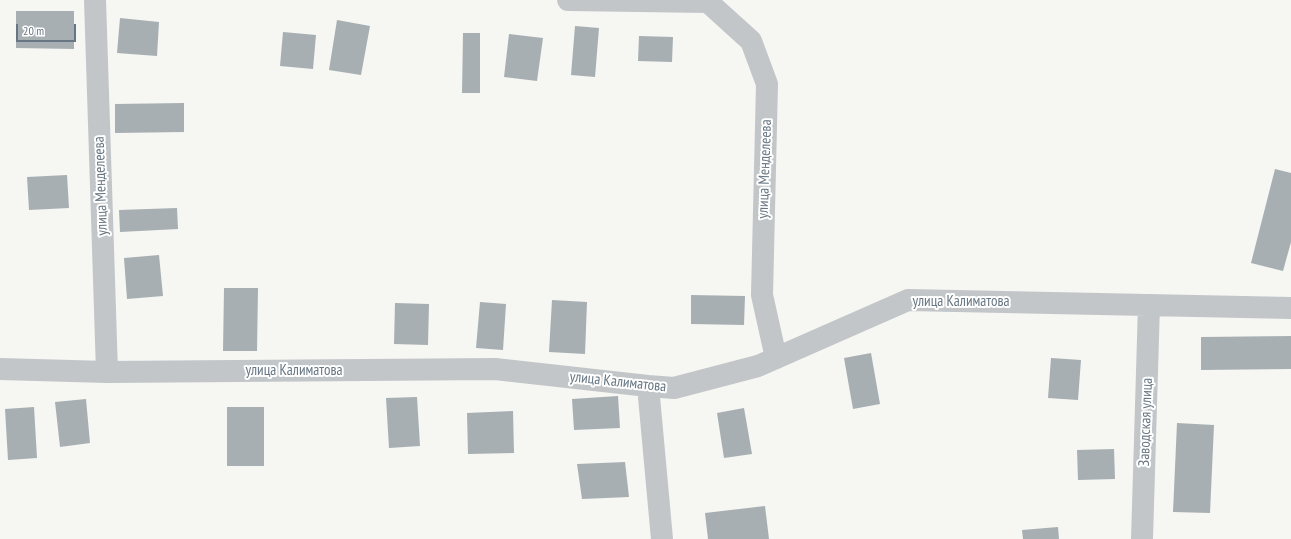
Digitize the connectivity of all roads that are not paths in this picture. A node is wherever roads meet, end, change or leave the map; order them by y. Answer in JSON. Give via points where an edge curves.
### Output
{"nodes":[{"id":1,"x":95,"y":0,"type":"edge"},
{"id":2,"x":568,"y":0,"type":"edge"},
{"id":3,"x":708,"y":1,"type":"edge"},
{"id":4,"x":1150,"y":305,"type":"junction"},
{"id":5,"x":1291,"y":308,"type":"edge"},
{"id":6,"x":776,"y":358,"type":"junction"},
{"id":7,"x":0,"y":369,"type":"edge"},
{"id":8,"x":107,"y":372,"type":"junction"},
{"id":9,"x":648,"y":386,"type":"junction"},
{"id":10,"x":662,"y":539,"type":"edge"},
{"id":11,"x":1142,"y":539,"type":"edge"}],
"edges":[{"from":1,"to":8,"type":"street","name":"улица Менделеева"},
{"from":2,"to":3,"type":"street"},
{"from":3,"to":6,"type":"street","name":"улица Менделеева","via":[[751,41],[767,84],[762,295]]},
{"from":4,"to":5,"type":"street","name":"улица Калиматова"},
{"from":4,"to":6,"type":"street","name":"улица Калиматова","via":[[908,300]]},
{"from":4,"to":11,"type":"street","name":"Заводская улица"},
{"from":6,"to":9,"type":"street","name":"улица Калиматова","via":[[758,366],[674,388]]},
{"from":7,"to":8,"type":"street","name":"улица Калиматова"},
{"from":8,"to":9,"type":"street","name":"улица Калиматова","via":[[495,369]]},
{"from":9,"to":10,"type":"street"}]}
